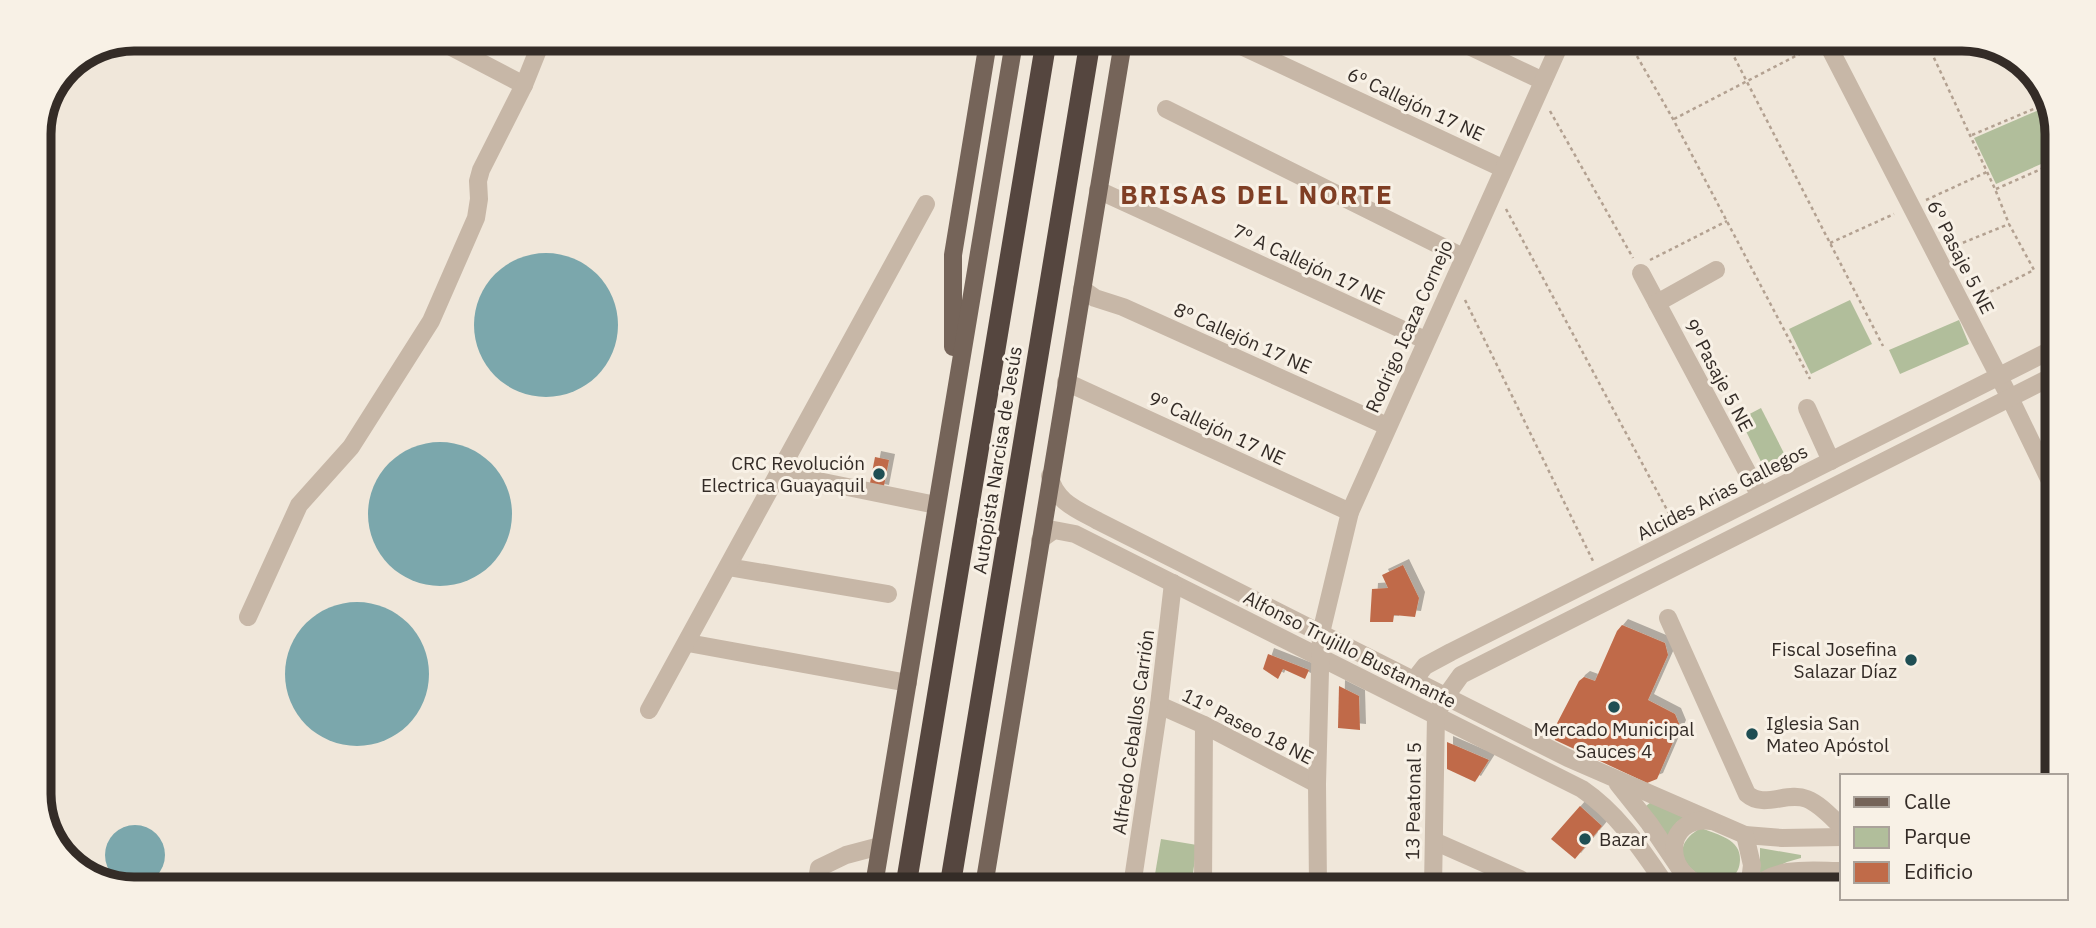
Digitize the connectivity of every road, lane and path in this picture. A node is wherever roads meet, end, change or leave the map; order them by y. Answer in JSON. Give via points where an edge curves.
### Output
{"nodes":[{"id":1,"x":459,"y":51,"type":"edge"},
{"id":2,"x":538,"y":51,"type":"edge"},
{"id":3,"x":987,"y":51,"type":"edge"},
{"id":4,"x":1012,"y":51,"type":"edge"},
{"id":5,"x":1045,"y":51,"type":"edge"},
{"id":6,"x":1089,"y":51,"type":"edge"},
{"id":7,"x":1121,"y":51,"type":"edge"},
{"id":8,"x":1252,"y":51,"type":"edge"},
{"id":9,"x":1478,"y":51,"type":"edge"},
{"id":10,"x":1557,"y":51,"type":"edge"},
{"id":11,"x":1634,"y":51,"type":"edge"},
{"id":12,"x":1731,"y":51,"type":"edge"},
{"id":13,"x":1806,"y":51,"type":"edge"},
{"id":14,"x":1831,"y":51,"type":"edge"},
{"id":15,"x":1931,"y":51,"type":"edge"},
{"id":16,"x":1747,"y":82,"type":"junction"},
{"id":17,"x":524,"y":85,"type":"junction"},
{"id":18,"x":1540,"y":86,"type":"junction"},
{"id":19,"x":2041,"y":106,"type":"edge"},
{"id":20,"x":1166,"y":109,"type":"dead end"},
{"id":21,"x":1673,"y":120,"type":"junction"},
{"id":22,"x":1971,"y":136,"type":"junction"},
{"id":23,"x":2045,"y":167,"type":"edge"},
{"id":24,"x":1502,"y":168,"type":"junction"},
{"id":25,"x":1987,"y":172,"type":"junction"},
{"id":26,"x":1493,"y":189,"type":"junction"},
{"id":27,"x":1996,"y":189,"type":"junction"},
{"id":28,"x":1098,"y":190,"type":"junction"},
{"id":29,"x":926,"y":204,"type":"dead end"},
{"id":30,"x":1911,"y":207,"type":"junction"},
{"id":31,"x":1727,"y":221,"type":"junction"},
{"id":32,"x":2009,"y":224,"type":"junction"},
{"id":33,"x":1830,"y":243,"type":"junction"},
{"id":34,"x":1936,"y":254,"type":"junction"},
{"id":35,"x":1463,"y":257,"type":"junction"},
{"id":36,"x":1640,"y":270,"type":"junction"},
{"id":37,"x":1716,"y":270,"type":"dead end"},
{"id":38,"x":1453,"y":281,"type":"junction"},
{"id":39,"x":1082,"y":289,"type":"junction"},
{"id":40,"x":1657,"y":303,"type":"junction"},
{"id":41,"x":1962,"y":305,"type":"junction"},
{"id":42,"x":1425,"y":340,"type":"junction"},
{"id":43,"x":1883,"y":346,"type":"dead end"},
{"id":44,"x":2045,"y":353,"type":"edge"},
{"id":45,"x":1999,"y":376,"type":"junction"},
{"id":46,"x":1810,"y":379,"type":"dead end"},
{"id":47,"x":2045,"y":380,"type":"edge"},
{"id":48,"x":1066,"y":382,"type":"junction"},
{"id":49,"x":954,"y":395,"type":"junction"},
{"id":50,"x":2010,"y":398,"type":"junction"},
{"id":51,"x":1807,"y":408,"type":"dead end"},
{"id":52,"x":1387,"y":426,"type":"junction"},
{"id":53,"x":1831,"y":461,"type":"junction"},
{"id":54,"x":2045,"y":470,"type":"edge"},
{"id":55,"x":779,"y":473,"type":"junction"},
{"id":56,"x":1050,"y":476,"type":"junction"},
{"id":57,"x":1760,"y":496,"type":"junction"},
{"id":58,"x":936,"y":505,"type":"junction"},
{"id":59,"x":1350,"y":512,"type":"junction"},
{"id":60,"x":1681,"y":536,"type":"junction"},
{"id":61,"x":1040,"y":540,"type":"junction"},
{"id":62,"x":728,"y":567,"type":"junction"},
{"id":63,"x":1601,"y":577,"type":"junction"},
{"id":64,"x":1173,"y":583,"type":"junction"},
{"id":65,"x":888,"y":594,"type":"dead end"},
{"id":66,"x":248,"y":617,"type":"dead end"},
{"id":67,"x":1668,"y":618,"type":"dead end"},
{"id":68,"x":1321,"y":633,"type":"junction"},
{"id":69,"x":688,"y":643,"type":"junction"},
{"id":70,"x":1320,"y":658,"type":"junction"},
{"id":71,"x":1414,"y":680,"type":"junction"},
{"id":72,"x":908,"y":683,"type":"junction"},
{"id":73,"x":1446,"y":696,"type":"junction"},
{"id":74,"x":1159,"y":705,"type":"junction"},
{"id":75,"x":649,"y":710,"type":"dead end"},
{"id":76,"x":1436,"y":715,"type":"junction"},
{"id":77,"x":1204,"y":725,"type":"junction"},
{"id":78,"x":1603,"y":774,"type":"junction"},
{"id":79,"x":1317,"y":784,"type":"junction"},
{"id":80,"x":1712,"y":821,"type":"junction"},
{"id":81,"x":1840,"y":825,"type":"edge"},
{"id":82,"x":1745,"y":835,"type":"junction"},
{"id":83,"x":1840,"y":837,"type":"edge"},
{"id":84,"x":1434,"y":841,"type":"junction"},
{"id":85,"x":880,"y":846,"type":"junction"},
{"id":86,"x":1840,"y":871,"type":"edge"},
{"id":87,"x":817,"y":877,"type":"edge"},
{"id":88,"x":875,"y":877,"type":"edge"},
{"id":89,"x":907,"y":877,"type":"edge"},
{"id":90,"x":951,"y":877,"type":"edge"},
{"id":91,"x":985,"y":877,"type":"edge"},
{"id":92,"x":1133,"y":877,"type":"edge"},
{"id":93,"x":1203,"y":877,"type":"edge"},
{"id":94,"x":1318,"y":877,"type":"edge"},
{"id":95,"x":1433,"y":877,"type":"edge"},
{"id":96,"x":1515,"y":877,"type":"edge"},
{"id":97,"x":1660,"y":877,"type":"edge"},
{"id":98,"x":1685,"y":877,"type":"edge"},
{"id":99,"x":1686,"y":877,"type":"edge"},
{"id":100,"x":1751,"y":877,"type":"edge"},
{"id":101,"x":1773,"y":877,"type":"edge"}],
"edges":[{"from":1,"to":17,"type":"street"},
{"from":2,"to":17,"type":"street"},
{"from":3,"to":49,"type":"main road","via":[[953,255]]},
{"from":4,"to":49,"type":"main road"},
{"from":5,"to":89,"type":"highway","name":"Autopista Narcisa de Jesús"},
{"from":6,"to":90,"type":"highway","name":"Autopista Narcisa de Jesús"},
{"from":7,"to":28,"type":"main road"},
{"from":8,"to":24,"type":"street","name":"6º Callejón 17 NE"},
{"from":9,"to":18,"type":"street"},
{"from":10,"to":18,"type":"street","name":"Rodrigo Icaza Cornejo"},
{"from":11,"to":21,"type":"path"},
{"from":12,"to":16,"type":"path"},
{"from":13,"to":16,"type":"path"},
{"from":14,"to":30,"type":"street","name":"6º Pasaje 5 NE"},
{"from":15,"to":22,"type":"path"},
{"from":16,"to":21,"type":"path"},
{"from":16,"to":33,"type":"path"},
{"from":17,"to":66,"type":"street","via":[[481,170],[476,218],[431,320],[351,447],[299,505]]},
{"from":18,"to":24,"type":"street","name":"Rodrigo Icaza Cornejo"},
{"from":18,"to":36,"type":"path"},
{"from":19,"to":22,"type":"path"},
{"from":20,"to":35,"type":"street"},
{"from":21,"to":31,"type":"path"},
{"from":22,"to":25,"type":"path"},
{"from":23,"to":27,"type":"path"},
{"from":24,"to":26,"type":"street","name":"Rodrigo Icaza Cornejo"},
{"from":25,"to":27,"type":"path"},
{"from":25,"to":30,"type":"path"},
{"from":26,"to":35,"type":"street","name":"Rodrigo Icaza Cornejo"},
{"from":26,"to":60,"type":"path"},
{"from":27,"to":32,"type":"path"},
{"from":28,"to":39,"type":"main road"},
{"from":28,"to":42,"type":"street","name":"7º A Callejón 17 NE"},
{"from":29,"to":55,"type":"street"},
{"from":30,"to":33,"type":"path"},
{"from":30,"to":34,"type":"street","name":"6º Pasaje 5 NE"},
{"from":31,"to":36,"type":"path"},
{"from":31,"to":46,"type":"path"},
{"from":32,"to":34,"type":"path"},
{"from":32,"to":41,"type":"path","via":[[2034,270]]},
{"from":33,"to":43,"type":"path"},
{"from":34,"to":41,"type":"street","name":"6º Pasaje 5 NE"},
{"from":35,"to":38,"type":"street","name":"Rodrigo Icaza Cornejo"},
{"from":36,"to":40,"type":"street","name":"9º Pasaje 5 NE"},
{"from":37,"to":40,"type":"street"},
{"from":38,"to":42,"type":"street","name":"Rodrigo Icaza Cornejo"},
{"from":38,"to":63,"type":"path"},
{"from":39,"to":48,"type":"main road"},
{"from":39,"to":52,"type":"street","name":"8º Callejón 17 NE"},
{"from":40,"to":57,"type":"street","name":"9º Pasaje 5 NE"},
{"from":41,"to":45,"type":"street","name":"6º Pasaje 5 NE"},
{"from":42,"to":52,"type":"street","name":"Rodrigo Icaza Cornejo"},
{"from":44,"to":45,"type":"street","name":"Alcides Arias Gallegos"},
{"from":45,"to":50,"type":"street","name":"6º Pasaje 5 NE"},
{"from":45,"to":53,"type":"street","name":"Alcides Arias Gallegos"},
{"from":47,"to":50,"type":"street"},
{"from":48,"to":56,"type":"main road"},
{"from":48,"to":59,"type":"street","name":"9º Callejón 17 NE"},
{"from":49,"to":58,"type":"main road"},
{"from":50,"to":54,"type":"street","name":"6º Pasaje 5 NE"},
{"from":50,"to":73,"type":"street","via":[[1467,672]]},
{"from":51,"to":53,"type":"street"},
{"from":52,"to":59,"type":"street","name":"Rodrigo Icaza Cornejo"},
{"from":53,"to":57,"type":"street","name":"Alcides Arias Gallegos"},
{"from":55,"to":58,"type":"street"},
{"from":55,"to":62,"type":"street"},
{"from":56,"to":61,"type":"main road"},
{"from":56,"to":68,"type":"street","name":"Alfonso Trujillo Bustamante","via":[[1062,500],[1098,522]]},
{"from":57,"to":60,"type":"street","name":"Alcides Arias Gallegos"},
{"from":58,"to":72,"type":"main road"},
{"from":59,"to":68,"type":"street","name":"Rodrigo Icaza Cornejo"},
{"from":60,"to":63,"type":"street","name":"Alcides Arias Gallegos"},
{"from":61,"to":64,"type":"street","name":"Alfonso Trujillo Bustamante","via":[[1054,530],[1074,534]]},
{"from":61,"to":91,"type":"main road"},
{"from":62,"to":65,"type":"street"},
{"from":62,"to":69,"type":"street"},
{"from":63,"to":71,"type":"street","name":"Alcides Arias Gallegos","via":[[1425,666]]},
{"from":64,"to":70,"type":"street","name":"Alfonso Trujillo Bustamante"},
{"from":64,"to":74,"type":"street","name":"Alfredo Ceballos Carrión"},
{"from":67,"to":81,"type":"street","via":[[1747,794],[1763,801],[1808,799]]},
{"from":68,"to":70,"type":"street","name":"Rodrigo Icaza Cornejo"},
{"from":68,"to":71,"type":"street","name":"Alfonso Trujillo Bustamante"},
{"from":69,"to":72,"type":"street"},
{"from":69,"to":75,"type":"street"},
{"from":70,"to":76,"type":"street","name":"Alfonso Trujillo Bustamante"},
{"from":70,"to":79,"type":"street","name":"Rodrigo Icaza Cornejo"},
{"from":71,"to":73,"type":"street","name":"Alfonso Trujillo Bustamante"},
{"from":72,"to":85,"type":"main road"},
{"from":73,"to":76,"type":"street"},
{"from":73,"to":78,"type":"street","name":"Alfonso Trujillo Bustamante"},
{"from":74,"to":77,"type":"street","name":"11° Paseo 18 NE"},
{"from":74,"to":92,"type":"street","name":"Alfredo Ceballos Carrión"},
{"from":76,"to":84,"type":"street","name":"13 Peatonal 5"},
{"from":76,"to":97,"type":"street","name":"Alfonso Trujillo Bustamante","via":[[1582,789],[1610,811]]},
{"from":77,"to":79,"type":"street","name":"11° Paseo 18 NE"},
{"from":77,"to":93,"type":"street"},
{"from":78,"to":80,"type":"street"},
{"from":78,"to":98,"type":"street","via":[[1625,791]]},
{"from":79,"to":94,"type":"street","name":"Rodrigo Icaza Cornejo"},
{"from":80,"to":82,"type":"street"},
{"from":80,"to":99,"type":"street","via":[[1692,823],[1677,836],[1675,856]]},
{"from":82,"to":83,"type":"street"},
{"from":82,"to":100,"type":"street"},
{"from":84,"to":95,"type":"street","name":"13 Peatonal 5"},
{"from":84,"to":96,"type":"street"},
{"from":85,"to":87,"type":"street","via":[[819,868]]},
{"from":85,"to":88,"type":"main road"},
{"from":86,"to":101,"type":"street","via":[[1785,872]]}]}
